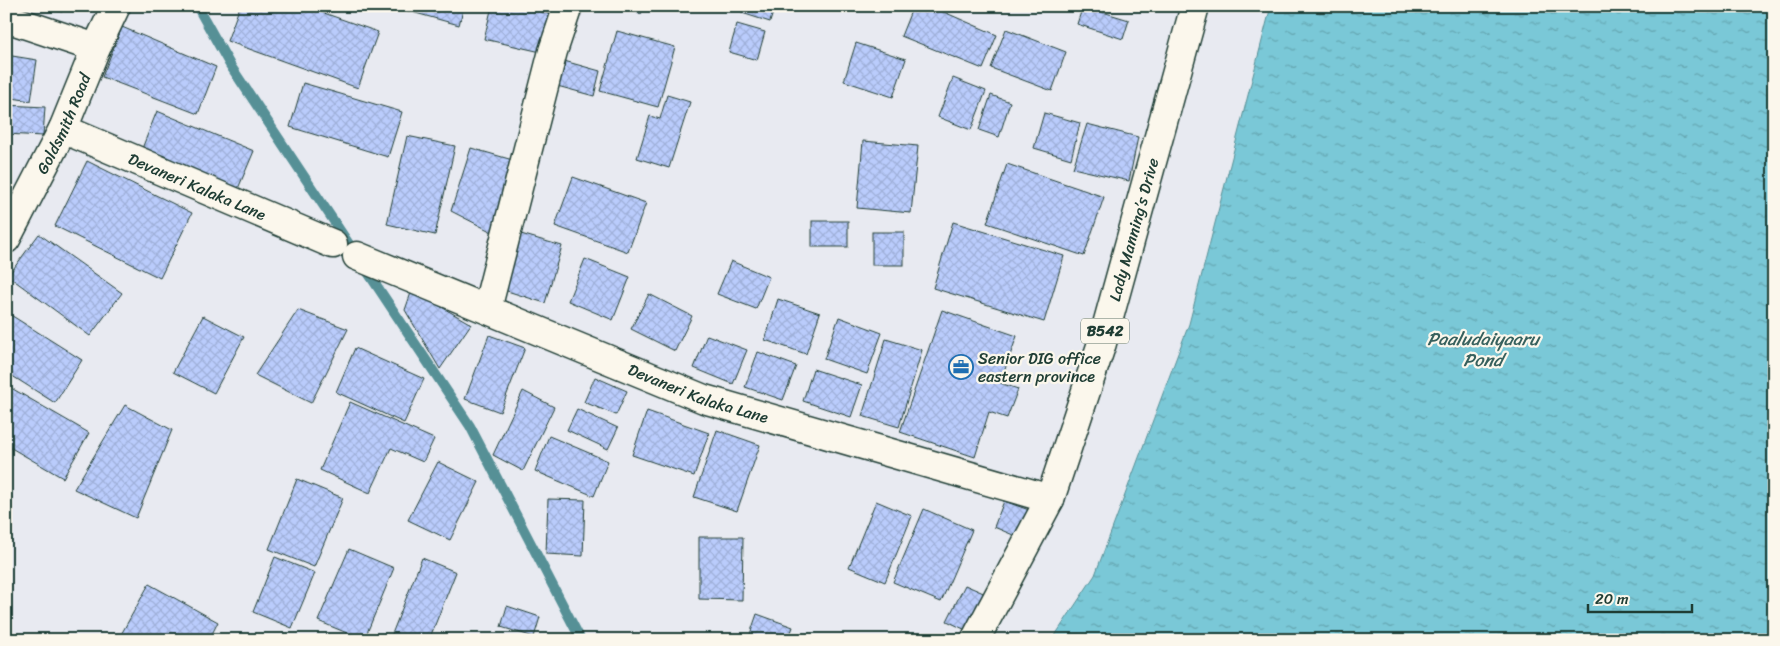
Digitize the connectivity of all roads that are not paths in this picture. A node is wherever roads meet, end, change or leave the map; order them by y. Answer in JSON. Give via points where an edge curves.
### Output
{"nodes":[{"id":1,"x":116,"y":6,"type":"edge"},
{"id":2,"x":568,"y":6,"type":"edge"},
{"id":3,"x":1195,"y":6,"type":"edge"},
{"id":4,"x":6,"y":18,"type":"edge"},
{"id":5,"x":96,"y":48,"type":"junction"},
{"id":6,"x":63,"y":129,"type":"junction"},
{"id":7,"x":6,"y":239,"type":"edge"},
{"id":8,"x":333,"y":244,"type":"dead end"},
{"id":9,"x":357,"y":256,"type":"dead end"},
{"id":10,"x":487,"y":309,"type":"junction"},
{"id":11,"x":1050,"y":499,"type":"junction"},
{"id":12,"x":975,"y":640,"type":"edge"}],
"edges":[{"from":1,"to":5,"type":"street","name":"Goldsmith Road"},
{"from":2,"to":10,"type":"street","via":[[553,51]]},
{"from":3,"to":11,"type":"street","name":"Lady Manning’s Drive","number":"B542","via":[[1102,343]]},
{"from":4,"to":5,"type":"street"},
{"from":5,"to":6,"type":"street","name":"Goldsmith Road"},
{"from":6,"to":7,"type":"street","name":"Goldsmith Road"},
{"from":6,"to":8,"type":"street","name":"Devaneri Kalaka Lane"},
{"from":9,"to":10,"type":"street","name":"Devaneri Kalaka Lane"},
{"from":10,"to":11,"type":"street","name":"Devaneri Kalaka Lane","via":[[704,399]]},
{"from":11,"to":12,"type":"street","name":"Lady Manning’s Drive","number":"B542"}]}
